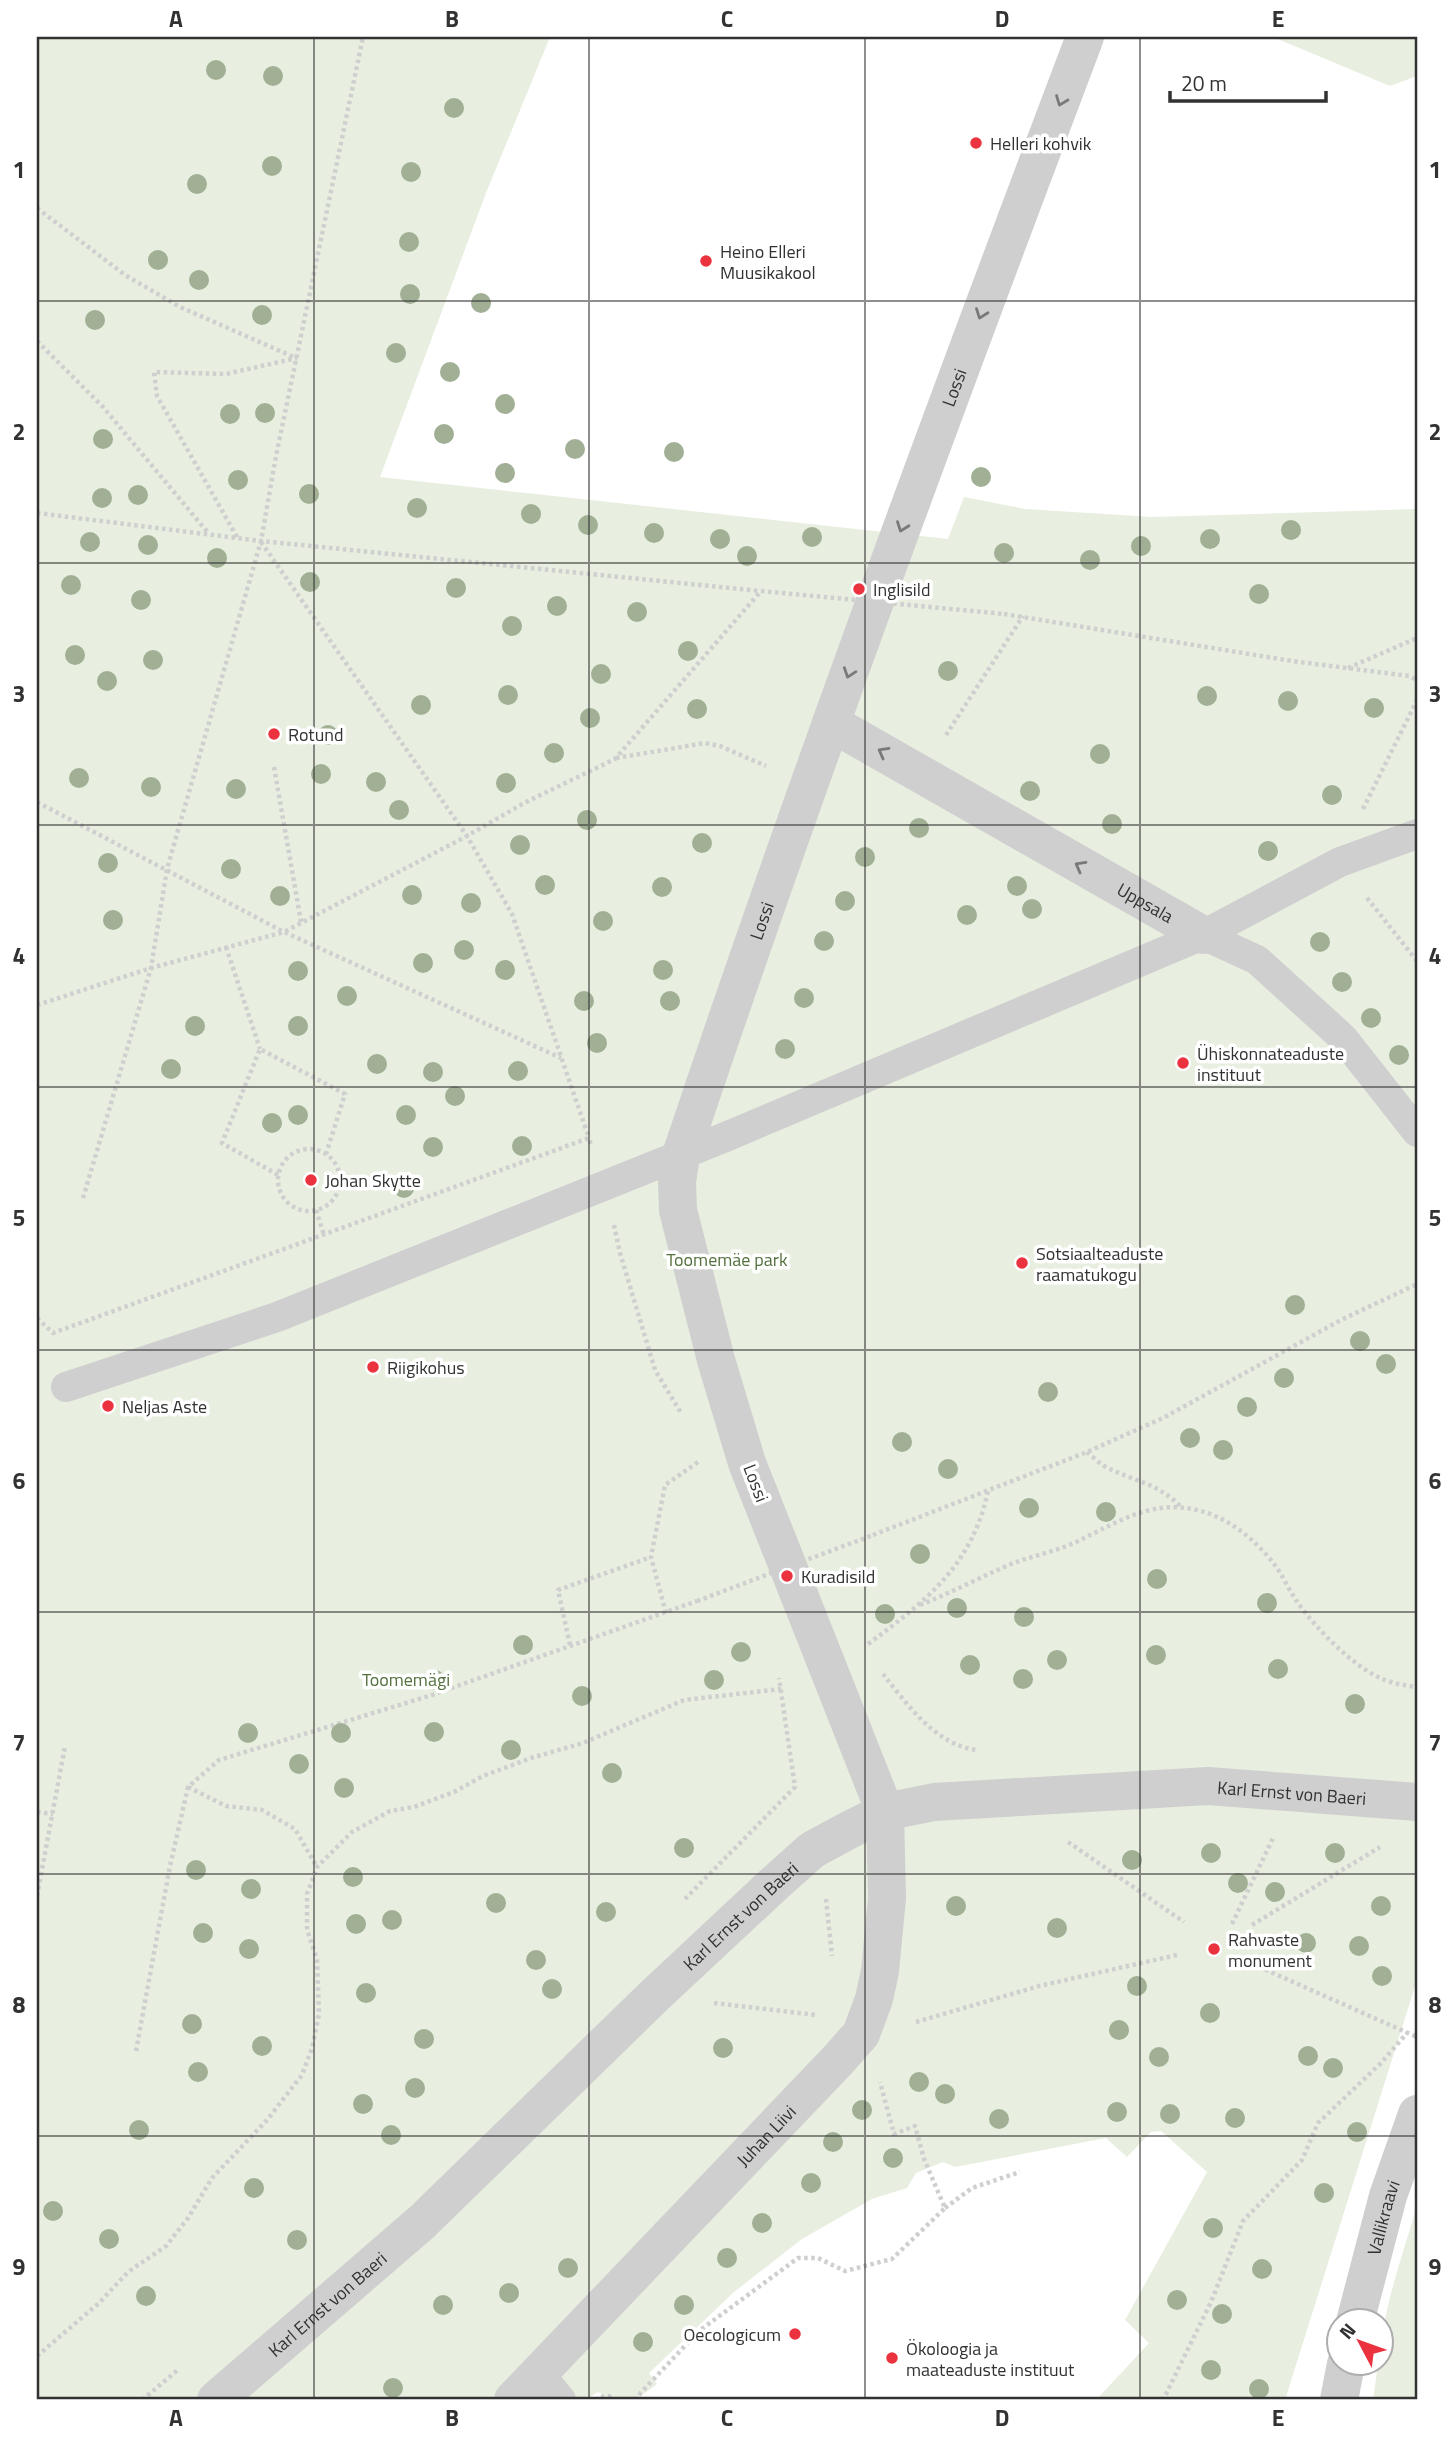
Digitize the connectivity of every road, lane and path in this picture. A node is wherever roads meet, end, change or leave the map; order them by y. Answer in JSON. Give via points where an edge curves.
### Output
{"nodes":[{"id":1,"x":363,"y":37,"type":"edge"},
{"id":2,"x":1085,"y":37,"type":"edge"},
{"id":3,"x":37,"y":208,"type":"edge"},
{"id":4,"x":37,"y":341,"type":"edge"},
{"id":5,"x":297,"y":358,"type":"junction"},
{"id":6,"x":37,"y":513,"type":"edge"},
{"id":7,"x":210,"y":534,"type":"junction"},
{"id":8,"x":238,"y":538,"type":"junction"},
{"id":9,"x":261,"y":541,"type":"junction"},
{"id":10,"x":761,"y":591,"type":"junction"},
{"id":11,"x":1024,"y":616,"type":"junction"},
{"id":12,"x":1417,"y":638,"type":"edge"},
{"id":13,"x":1348,"y":668,"type":"junction"},
{"id":14,"x":1417,"y":680,"type":"edge"},
{"id":15,"x":1417,"y":700,"type":"edge"},
{"id":16,"x":831,"y":723,"type":"junction"},
{"id":17,"x":615,"y":758,"type":"junction"},
{"id":18,"x":274,"y":767,"type":"dead end"},
{"id":19,"x":921,"y":774,"type":"junction"},
{"id":20,"x":810,"y":785,"type":"junction"},
{"id":21,"x":37,"y":802,"type":"edge"},
{"id":22,"x":1417,"y":834,"type":"edge"},
{"id":23,"x":467,"y":836,"type":"junction"},
{"id":24,"x":1340,"y":862,"type":"junction"},
{"id":25,"x":167,"y":869,"type":"junction"},
{"id":26,"x":301,"y":922,"type":"junction"},
{"id":27,"x":284,"y":932,"type":"junction"},
{"id":28,"x":1203,"y":935,"type":"junction"},
{"id":29,"x":226,"y":947,"type":"junction"},
{"id":30,"x":1417,"y":961,"type":"edge"},
{"id":31,"x":151,"y":968,"type":"junction"},
{"id":32,"x":37,"y":1005,"type":"edge"},
{"id":33,"x":260,"y":1049,"type":"junction"},
{"id":34,"x":562,"y":1058,"type":"junction"},
{"id":35,"x":1417,"y":1132,"type":"edge"},
{"id":36,"x":589,"y":1139,"type":"junction"},
{"id":37,"x":326,"y":1154,"type":"junction"},
{"id":38,"x":681,"y":1155,"type":"junction"},
{"id":39,"x":278,"y":1175,"type":"junction"},
{"id":40,"x":605,"y":1186,"type":"junction"},
{"id":41,"x":83,"y":1198,"type":"dead end"},
{"id":42,"x":316,"y":1210,"type":"junction"},
{"id":43,"x":324,"y":1235,"type":"junction"},
{"id":44,"x":1417,"y":1284,"type":"edge"},
{"id":45,"x":37,"y":1318,"type":"edge"},
{"id":46,"x":66,"y":1387,"type":"dead end"},
{"id":47,"x":1087,"y":1451,"type":"junction"},
{"id":48,"x":708,"y":1455,"type":"dead end"},
{"id":49,"x":989,"y":1490,"type":"junction"},
{"id":50,"x":1181,"y":1507,"type":"junction"},
{"id":51,"x":650,"y":1557,"type":"junction"},
{"id":52,"x":920,"y":1605,"type":"junction"},
{"id":53,"x":666,"y":1613,"type":"junction"},
{"id":54,"x":570,"y":1645,"type":"junction"},
{"id":55,"x":862,"y":1649,"type":"dead end"},
{"id":56,"x":1417,"y":1688,"type":"edge"},
{"id":57,"x":781,"y":1689,"type":"dead end"},
{"id":58,"x":65,"y":1746,"type":"dead end"},
{"id":59,"x":188,"y":1787,"type":"junction"},
{"id":60,"x":1417,"y":1802,"type":"edge"},
{"id":61,"x":37,"y":1812,"type":"edge"},
{"id":62,"x":885,"y":1812,"type":"junction"},
{"id":63,"x":53,"y":1814,"type":"junction"},
{"id":64,"x":1278,"y":1828,"type":"dead end"},
{"id":65,"x":1387,"y":1843,"type":"dead end"},
{"id":66,"x":317,"y":1867,"type":"junction"},
{"id":67,"x":37,"y":1896,"type":"edge"},
{"id":68,"x":1232,"y":1924,"type":"dead end"},
{"id":69,"x":1252,"y":1925,"type":"dead end"},
{"id":70,"x":1177,"y":1955,"type":"dead end"},
{"id":71,"x":1246,"y":1961,"type":"dead end"},
{"id":72,"x":653,"y":1997,"type":"junction"},
{"id":73,"x":821,"y":2016,"type":"dead end"},
{"id":74,"x":1407,"y":2033,"type":"junction"},
{"id":75,"x":861,"y":2034,"type":"junction"},
{"id":76,"x":1417,"y":2037,"type":"edge"},
{"id":77,"x":136,"y":2051,"type":"dead end"},
{"id":78,"x":881,"y":2083,"type":"dead end"},
{"id":79,"x":1417,"y":2114,"type":"edge"},
{"id":80,"x":1020,"y":2172,"type":"dead end"},
{"id":81,"x":945,"y":2208,"type":"junction"},
{"id":82,"x":1359,"y":2308,"type":"edge"},
{"id":83,"x":37,"y":2356,"type":"edge"},
{"id":84,"x":1343,"y":2378,"type":"edge"},
{"id":85,"x":550,"y":2386,"type":"edge"},
{"id":86,"x":216,"y":2400,"type":"edge"},
{"id":87,"x":513,"y":2400,"type":"edge"},
{"id":88,"x":634,"y":2400,"type":"edge"},
{"id":89,"x":1161,"y":2400,"type":"edge"},
{"id":90,"x":1339,"y":2400,"type":"edge"}],
"edges":[{"from":1,"to":5,"type":"path"},
{"from":2,"to":16,"type":"street","name":"Lossi","one_way":true},
{"from":3,"to":5,"type":"path","via":[[125,275],[180,307]]},
{"from":4,"to":7,"type":"path","via":[[103,407]]},
{"from":5,"to":8,"type":"path","via":[[226,374],[153,372],[157,396]]},
{"from":5,"to":9,"type":"path"},
{"from":6,"to":7,"type":"path"},
{"from":7,"to":8,"type":"path"},
{"from":8,"to":9,"type":"path"},
{"from":9,"to":10,"type":"path"},
{"from":9,"to":23,"type":"path"},
{"from":9,"to":25,"type":"path"},
{"from":10,"to":11,"type":"path","bridge":true},
{"from":10,"to":17,"type":"path"},
{"from":11,"to":13,"type":"path"},
{"from":11,"to":19,"type":"path"},
{"from":12,"to":13,"type":"path"},
{"from":13,"to":14,"type":"path"},
{"from":15,"to":24,"type":"path"},
{"from":19,"to":16,"type":"street","name":"Uppsala","one_way":true},
{"from":16,"to":20,"type":"street","name":"Lossi"},
{"from":17,"to":20,"type":"path","via":[[705,743]]},
{"from":17,"to":23,"type":"path"},
{"from":18,"to":26,"type":"path"},
{"from":28,"to":19,"type":"street","name":"Uppsala","one_way":true},
{"from":20,"to":38,"type":"street","name":"Lossi"},
{"from":21,"to":25,"type":"path"},
{"from":22,"to":24,"type":"lane"},
{"from":23,"to":26,"type":"path"},
{"from":23,"to":34,"type":"path","via":[[512,914]]},
{"from":24,"to":28,"type":"lane"},
{"from":24,"to":30,"type":"path"},
{"from":25,"to":27,"type":"path"},
{"from":25,"to":31,"type":"path"},
{"from":26,"to":27,"type":"path"},
{"from":27,"to":29,"type":"path"},
{"from":27,"to":34,"type":"path"},
{"from":28,"to":35,"type":"lane","name":"Uppsala","via":[[1257,960],[1305,1003],[1343,1038]]},
{"from":28,"to":38,"type":"lane"},
{"from":29,"to":31,"type":"path"},
{"from":29,"to":33,"type":"path"},
{"from":31,"to":32,"type":"path"},
{"from":31,"to":41,"type":"path"},
{"from":33,"to":37,"type":"path","via":[[345,1094]]},
{"from":33,"to":39,"type":"path","via":[[222,1143]]},
{"from":34,"to":36,"type":"path"},
{"from":36,"to":40,"type":"path"},
{"from":36,"to":43,"type":"path"},
{"from":37,"to":39,"type":"path","via":[[306,1149],[296,1152]]},
{"from":37,"to":42,"type":"path","via":[[334,1161],[341,1181],[333,1200]]},
{"from":38,"to":40,"type":"lane"},
{"from":38,"to":62,"type":"street","name":"Lossi","via":[[678,1210],[747,1463]]},
{"from":39,"to":42,"type":"path","via":[[288,1202],[296,1208]]},
{"from":40,"to":46,"type":"lane","via":[[277,1317]]},
{"from":42,"to":43,"type":"path"},
{"from":43,"to":45,"type":"path","via":[[52,1333]]},
{"from":44,"to":47,"type":"path","via":[[1341,1320],[1163,1418]]},
{"from":47,"to":49,"type":"path"},
{"from":47,"to":50,"type":"path","via":[[1104,1465],[1169,1495]]},
{"from":48,"to":51,"type":"path","via":[[665,1485]]},
{"from":49,"to":52,"type":"path","via":[[966,1552]]},
{"from":49,"to":53,"type":"path","bridge":true},
{"from":50,"to":52,"type":"path","via":[[1150,1511],[1105,1527]]},
{"from":50,"to":56,"type":"path","via":[[1226,1520],[1277,1568],[1296,1601],[1349,1657],[1390,1682]]},
{"from":51,"to":53,"type":"path"},
{"from":51,"to":54,"type":"path","via":[[558,1590]]},
{"from":52,"to":55,"type":"path"},
{"from":53,"to":54,"type":"path"},
{"from":54,"to":59,"type":"path","via":[[429,1696],[219,1760]]},
{"from":57,"to":66,"type":"path","via":[[684,1700],[583,1743],[484,1776],[454,1792],[390,1811],[352,1832]]},
{"from":58,"to":63,"type":"path"},
{"from":59,"to":66,"type":"path","via":[[226,1806],[262,1810],[295,1829]]},
{"from":59,"to":77,"type":"path"},
{"from":60,"to":62,"type":"street","name":"Karl Ernst von Baeri","via":[[1209,1786],[934,1802]]},
{"from":61,"to":63,"type":"path"},
{"from":62,"to":72,"type":"street","name":"Karl Ernst von Baeri","via":[[812,1850]]},
{"from":62,"to":75,"type":"street","name":"Juhan Liivi","via":[[884,1937],[874,1999]]},
{"from":63,"to":67,"type":"path"},
{"from":64,"to":68,"type":"path"},
{"from":65,"to":69,"type":"path"},
{"from":66,"to":83,"type":"path","via":[[307,1894],[307,1930],[317,1959],[319,2014],[302,2075],[212,2178],[166,2246],[128,2272]]},
{"from":70,"to":75,"type":"path"},
{"from":71,"to":74,"type":"path"},
{"from":72,"to":73,"type":"path"},
{"from":72,"to":86,"type":"street","name":"Karl Ernst von Baeri","via":[[422,2222]]},
{"from":74,"to":76,"type":"path"},
{"from":74,"to":89,"type":"path","via":[[1318,2123],[1302,2160],[1243,2221],[1210,2302]]},
{"from":75,"to":85,"type":"street","name":"Juhan Liivi"},
{"from":78,"to":81,"type":"path","via":[[894,2134],[915,2126],[923,2159]]},
{"from":79,"to":82,"type":"street","name":"Vallikraavi","via":[[1388,2196]]},
{"from":80,"to":81,"type":"path","via":[[972,2188]]},
{"from":81,"to":88,"type":"path","via":[[892,2259],[845,2271],[818,2258],[798,2258],[699,2331]]},
{"from":84,"to":90,"type":"street"},
{"from":85,"to":87,"type":"street","name":"Juhan Liivi"}]}
